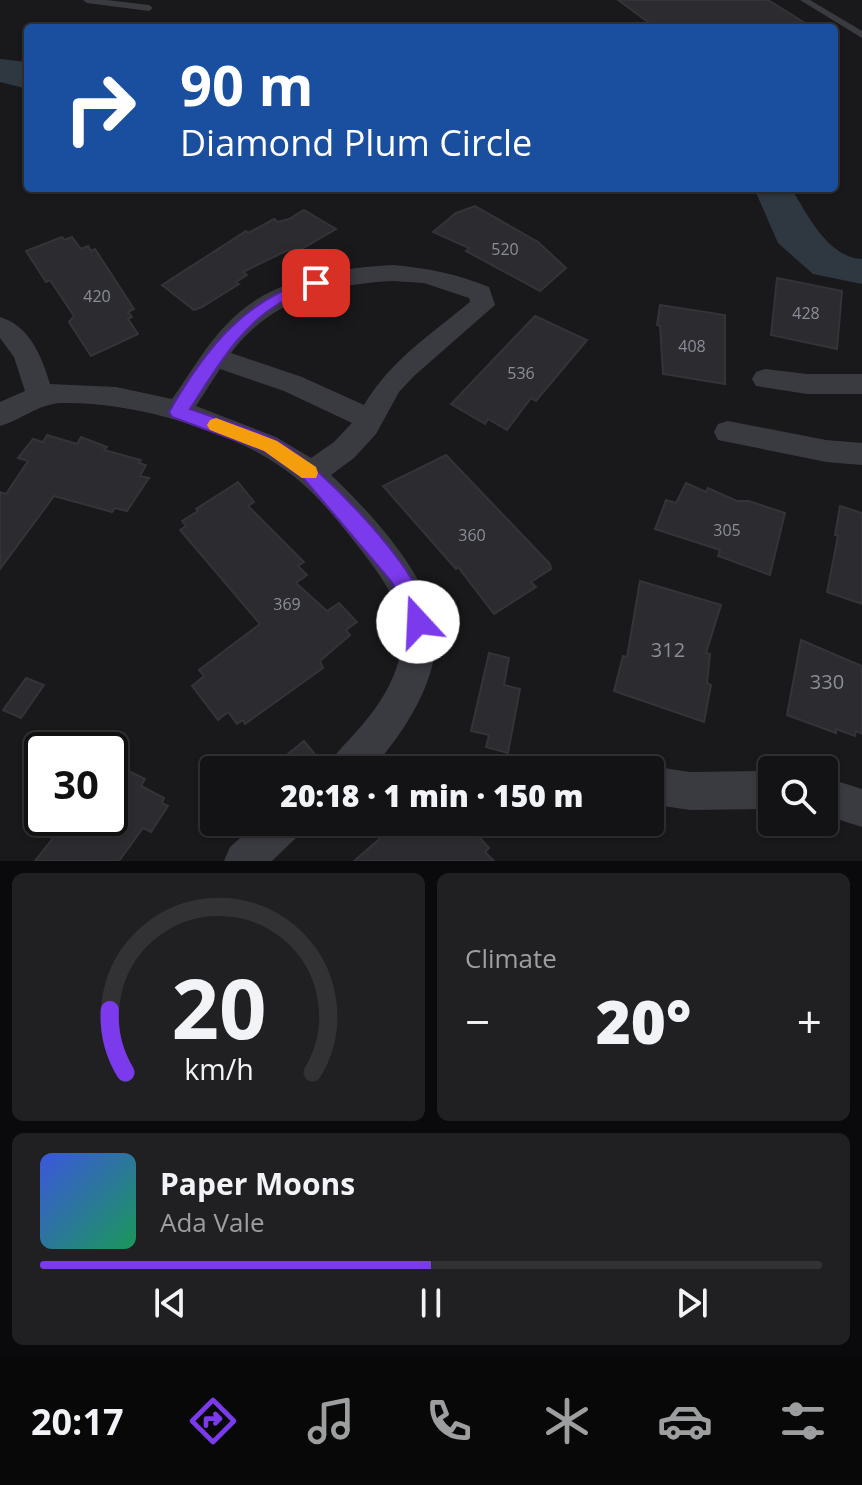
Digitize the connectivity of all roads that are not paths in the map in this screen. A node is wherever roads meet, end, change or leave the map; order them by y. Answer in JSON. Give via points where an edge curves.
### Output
{"nodes":[{"id":1,"x":87,"y":0,"type":"edge"},
{"id":2,"x":804,"y":0,"type":"edge"},
{"id":3,"x":149,"y":8,"type":"dead end"},
{"id":4,"x":862,"y":35,"type":"edge"},
{"id":5,"x":0,"y":326,"type":"edge"},
{"id":6,"x":216,"y":358,"type":"junction"},
{"id":7,"x":765,"y":379,"type":"dead end"},
{"id":8,"x":862,"y":384,"type":"edge"},
{"id":9,"x":40,"y":397,"type":"junction"},
{"id":10,"x":178,"y":412,"type":"junction"},
{"id":11,"x":0,"y":416,"type":"edge"},
{"id":12,"x":370,"y":420,"type":"junction"},
{"id":13,"x":728,"y":432,"type":"dead end"},
{"id":14,"x":862,"y":454,"type":"edge"},
{"id":15,"x":310,"y":474,"type":"junction"},
{"id":16,"x":359,"y":756,"type":"edge"},
{"id":17,"x":664,"y":787,"type":"edge"},
{"id":18,"x":758,"y":790,"type":"edge"},
{"id":19,"x":838,"y":800,"type":"edge"},
{"id":20,"x":862,"y":808,"type":"edge"},
{"id":21,"x":271,"y":836,"type":"edge"},
{"id":22,"x":244,"y":861,"type":"edge"}],
"edges":[{"from":1,"to":3,"type":"lane"},
{"from":2,"to":4,"type":"lane"},
{"from":5,"to":9,"type":"street","via":[[19,343]]},
{"from":6,"to":10,"type":"street"},
{"from":6,"to":12,"type":"street","via":[[293,384]]},
{"from":6,"to":12,"type":"street","via":[[247,319],[275,299],[316,283],[373,274],[432,275],[480,293],[483,305],[405,369]]},
{"from":7,"to":8,"type":"street"},
{"from":9,"to":10,"type":"street","via":[[98,395]]},
{"from":9,"to":11,"type":"street"},
{"from":10,"to":15,"type":"street","via":[[270,446]]},
{"from":12,"to":15,"type":"street","via":[[344,450]]},
{"from":13,"to":14,"type":"street"},
{"from":15,"to":16,"type":"street","via":[[399,575],[418,622],[410,675],[395,710]]},
{"from":17,"to":18,"type":"street"},
{"from":19,"to":20,"type":"street"},
{"from":21,"to":22,"type":"street"}]}
